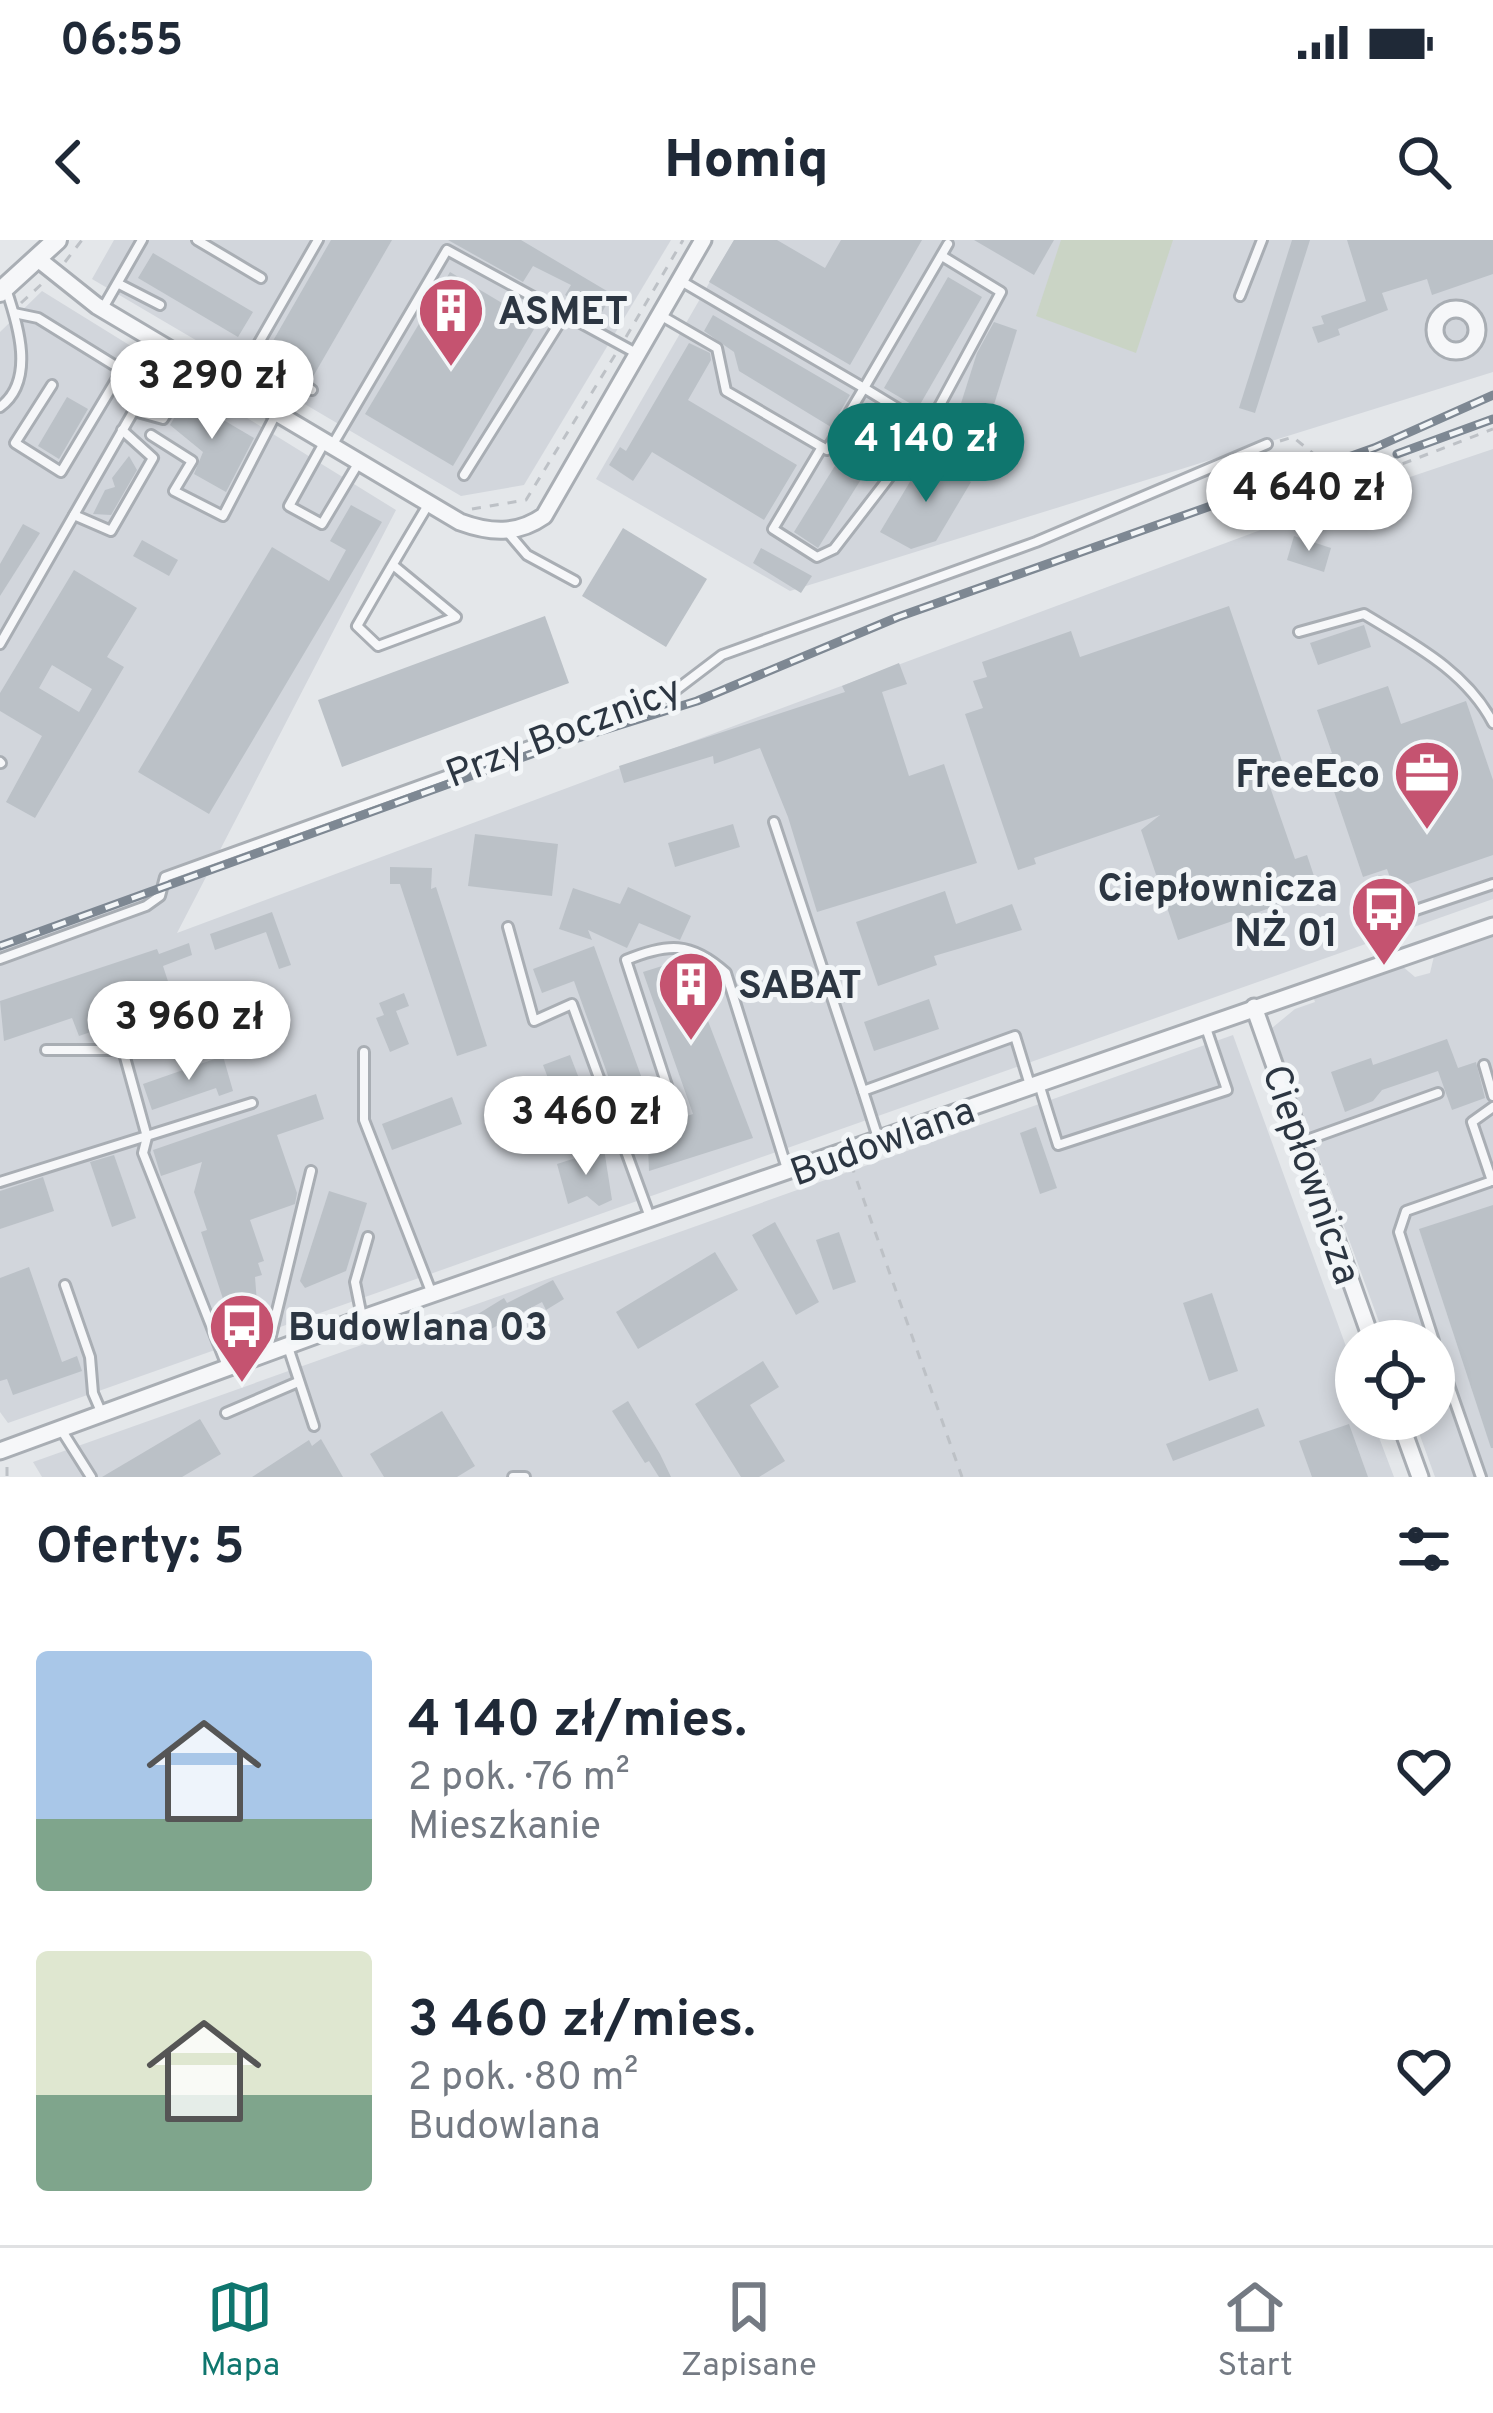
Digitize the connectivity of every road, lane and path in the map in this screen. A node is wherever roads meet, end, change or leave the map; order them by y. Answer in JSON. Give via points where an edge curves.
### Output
{"nodes":[{"id":1,"x":57,"y":240,"type":"edge"},
{"id":2,"x":142,"y":240,"type":"edge"},
{"id":3,"x":197,"y":240,"type":"edge"},
{"id":4,"x":317,"y":240,"type":"edge"},
{"id":5,"x":682,"y":240,"type":"edge"},
{"id":6,"x":703,"y":240,"type":"edge"},
{"id":7,"x":1262,"y":240,"type":"edge"},
{"id":8,"x":949,"y":244,"type":"dead end"},
{"id":9,"x":942,"y":256,"type":"junction"},
{"id":10,"x":38,"y":259,"type":"junction"},
{"id":11,"x":261,"y":278,"type":"dead end"},
{"id":12,"x":680,"y":280,"type":"junction"},
{"id":13,"x":119,"y":284,"type":"junction"},
{"id":14,"x":3,"y":290,"type":"edge"},
{"id":15,"x":1240,"y":296,"type":"dead end"},
{"id":16,"x":160,"y":305,"type":"dead end"},
{"id":17,"x":102,"y":309,"type":"junction"},
{"id":18,"x":14,"y":313,"type":"junction"},
{"id":19,"x":565,"y":314,"type":"junction"},
{"id":20,"x":660,"y":315,"type":"junction"},
{"id":21,"x":1474,"y":340,"type":"dead end"},
{"id":22,"x":1493,"y":341,"type":"edge"},
{"id":23,"x":621,"y":344,"type":"junction"},
{"id":24,"x":169,"y":349,"type":"junction"},
{"id":25,"x":638,"y":353,"type":"junction"},
{"id":26,"x":252,"y":355,"type":"junction"},
{"id":27,"x":152,"y":379,"type":"junction"},
{"id":28,"x":52,"y":386,"type":"dead end"},
{"id":29,"x":233,"y":387,"type":"junction"},
{"id":30,"x":864,"y":388,"type":"junction"},
{"id":31,"x":312,"y":390,"type":"dead end"},
{"id":32,"x":0,"y":407,"type":"edge"},
{"id":33,"x":134,"y":411,"type":"junction"},
{"id":34,"x":277,"y":413,"type":"junction"},
{"id":35,"x":928,"y":427,"type":"junction"},
{"id":36,"x":1493,"y":429,"type":"edge"},
{"id":37,"x":122,"y":430,"type":"junction"},
{"id":38,"x":151,"y":435,"type":"dead end"},
{"id":39,"x":328,"y":444,"type":"junction"},
{"id":40,"x":1267,"y":445,"type":"joint"},
{"id":41,"x":822,"y":447,"type":"junction"},
{"id":42,"x":359,"y":462,"type":"junction"},
{"id":43,"x":464,"y":476,"type":"dead end"},
{"id":44,"x":429,"y":503,"type":"junction"},
{"id":45,"x":469,"y":510,"type":"dead end"},
{"id":46,"x":74,"y":515,"type":"junction"},
{"id":47,"x":505,"y":530,"type":"junction"},
{"id":48,"x":392,"y":565,"type":"junction"},
{"id":49,"x":575,"y":581,"type":"dead end"},
{"id":50,"x":1300,"y":632,"type":"dead end"},
{"id":51,"x":0,"y":644,"type":"edge"},
{"id":52,"x":1493,"y":723,"type":"edge"},
{"id":53,"x":774,"y":822,"type":"dead end"},
{"id":54,"x":1381,"y":882,"type":"dead end"},
{"id":55,"x":1493,"y":884,"type":"edge"},
{"id":56,"x":1493,"y":926,"type":"edge"},
{"id":57,"x":508,"y":927,"type":"dead end"},
{"id":58,"x":0,"y":959,"type":"edge"},
{"id":59,"x":1254,"y":1006,"type":"junction"},
{"id":60,"x":1205,"y":1024,"type":"junction"},
{"id":61,"x":46,"y":1050,"type":"dead end"},
{"id":62,"x":364,"y":1052,"type":"dead end"},
{"id":63,"x":1484,"y":1065,"type":"dead end"},
{"id":64,"x":1034,"y":1084,"type":"junction"},
{"id":65,"x":863,"y":1091,"type":"junction"},
{"id":66,"x":1438,"y":1093,"type":"dead end"},
{"id":67,"x":1493,"y":1096,"type":"edge"},
{"id":68,"x":252,"y":1103,"type":"dead end"},
{"id":69,"x":673,"y":1104,"type":"dead end"},
{"id":70,"x":1493,"y":1107,"type":"edge"},
{"id":71,"x":147,"y":1137,"type":"junction"},
{"id":72,"x":879,"y":1142,"type":"junction"},
{"id":73,"x":1302,"y":1142,"type":"junction"},
{"id":74,"x":850,"y":1162,"type":"dead end"},
{"id":75,"x":311,"y":1171,"type":"dead end"},
{"id":76,"x":788,"y":1173,"type":"junction"},
{"id":77,"x":0,"y":1182,"type":"edge"},
{"id":78,"x":1491,"y":1182,"type":"edge"},
{"id":79,"x":652,"y":1221,"type":"junction"},
{"id":80,"x":368,"y":1237,"type":"dead end"},
{"id":81,"x":65,"y":1285,"type":"dead end"},
{"id":82,"x":433,"y":1296,"type":"junction"},
{"id":83,"x":363,"y":1318,"type":"junction"},
{"id":84,"x":1365,"y":1320,"type":"edge"},
{"id":85,"x":1427,"y":1320,"type":"edge"},
{"id":86,"x":287,"y":1346,"type":"junction"},
{"id":87,"x":267,"y":1353,"type":"junction"},
{"id":88,"x":227,"y":1368,"type":"junction"},
{"id":89,"x":298,"y":1382,"type":"junction"},
{"id":90,"x":1455,"y":1402,"type":"edge"},
{"id":91,"x":226,"y":1413,"type":"dead end"},
{"id":92,"x":102,"y":1414,"type":"junction"},
{"id":93,"x":314,"y":1426,"type":"dead end"},
{"id":94,"x":61,"y":1429,"type":"junction"},
{"id":95,"x":1407,"y":1440,"type":"edge"},
{"id":96,"x":3,"y":1459,"type":"edge"},
{"id":97,"x":7,"y":1477,"type":"edge"},
{"id":98,"x":91,"y":1477,"type":"edge"},
{"id":99,"x":513,"y":1477,"type":"edge"},
{"id":100,"x":526,"y":1477,"type":"edge"},
{"id":101,"x":962,"y":1477,"type":"edge"},
{"id":102,"x":1420,"y":1477,"type":"edge"},
{"id":103,"x":1481,"y":1477,"type":"edge"}],
"edges":[{"from":1,"to":10,"type":"street"},
{"from":2,"to":13,"type":"lane"},
{"from":3,"to":11,"type":"lane"},
{"from":4,"to":26,"type":"lane"},
{"from":5,"to":23,"type":"path"},
{"from":6,"to":12,"type":"street"},
{"from":7,"to":15,"type":"lane"},
{"from":8,"to":9,"type":"lane"},
{"from":9,"to":30,"type":"lane"},
{"from":9,"to":35,"type":"lane","via":[[1001,292]]},
{"from":10,"to":14,"type":"street"},
{"from":10,"to":17,"type":"street"},
{"from":12,"to":20,"type":"street"},
{"from":12,"to":30,"type":"lane"},
{"from":13,"to":16,"type":"lane"},
{"from":13,"to":17,"type":"lane"},
{"from":14,"to":18,"type":"lane"},
{"from":17,"to":24,"type":"street"},
{"from":18,"to":28,"type":"lane","via":[[38,318],[122,370],[61,472],[15,443]]},
{"from":18,"to":32,"type":"lane","via":[[20,378]]},
{"from":19,"to":23,"type":"lane"},
{"from":19,"to":39,"type":"lane","via":[[447,250]]},
{"from":19,"to":43,"type":"lane"},
{"from":20,"to":25,"type":"street"},
{"from":20,"to":41,"type":"lane","via":[[717,348],[727,391]]},
{"from":21,"to":22,"type":"street"},
{"from":23,"to":25,"type":"lane"},
{"from":23,"to":45,"type":"path","via":[[526,500]]},
{"from":24,"to":27,"type":"lane"},
{"from":24,"to":29,"type":"street"},
{"from":25,"to":47,"type":"street","via":[[544,516]]},
{"from":26,"to":29,"type":"lane"},
{"from":26,"to":31,"type":"lane"},
{"from":27,"to":33,"type":"lane"},
{"from":27,"to":33,"type":"lane","via":[[177,396],[163,419]]},
{"from":29,"to":34,"type":"street"},
{"from":30,"to":35,"type":"lane"},
{"from":30,"to":41,"type":"lane"},
{"from":33,"to":37,"type":"lane"},
{"from":34,"to":38,"type":"lane","via":[[223,516],[174,491],[192,460]]},
{"from":34,"to":39,"type":"street"},
{"from":35,"to":41,"type":"lane","via":[[834,549],[817,557],[773,530]]},
{"from":36,"to":40,"type":"path","via":[[1350,484],[1293,437]]},
{"from":37,"to":46,"type":"lane"},
{"from":37,"to":46,"type":"lane","via":[[153,458],[111,531]]},
{"from":39,"to":42,"type":"street"},
{"from":39,"to":42,"type":"lane","via":[[289,506],[322,524]]},
{"from":40,"to":58,"type":"lane","name":"Przy Bocznicy","via":[[1036,542],[722,656],[668,696],[165,877],[160,896],[146,905]]},
{"from":42,"to":44,"type":"street"},
{"from":44,"to":47,"type":"street","via":[[484,531]]},
{"from":44,"to":48,"type":"lane"},
{"from":46,"to":51,"type":"lane"},
{"from":47,"to":49,"type":"lane","via":[[526,555]]},
{"from":48,"to":48,"type":"lane","via":[[357,626],[378,646],[456,617]]},
{"from":50,"to":52,"type":"lane","via":[[1364,614],[1435,658],[1480,697]]},
{"from":53,"to":65,"type":"lane"},
{"from":54,"to":55,"type":"lane","via":[[1395,917]]},
{"from":56,"to":59,"type":"street","name":"Budowlana"},
{"from":57,"to":79,"type":"lane","via":[[534,1021],[572,1004]]},
{"from":59,"to":60,"type":"street","name":"Budowlana"},
{"from":59,"to":73,"type":"street","name":"Ciepłownicza"},
{"from":60,"to":64,"type":"street","name":"Budowlana"},
{"from":60,"to":64,"type":"lane","via":[[1226,1090],[1058,1144]]},
{"from":61,"to":71,"type":"lane","via":[[123,1050]]},
{"from":62,"to":82,"type":"lane","via":[[364,1120]]},
{"from":63,"to":67,"type":"lane"},
{"from":64,"to":65,"type":"lane","via":[[1015,1036]]},
{"from":64,"to":72,"type":"street","name":"Budowlana"},
{"from":65,"to":72,"type":"lane"},
{"from":66,"to":73,"type":"lane"},
{"from":68,"to":71,"type":"lane"},
{"from":69,"to":76,"type":"lane","via":[[626,960],[658,945],[706,955],[726,973]]},
{"from":70,"to":78,"type":"lane","via":[[1472,1122]]},
{"from":71,"to":77,"type":"lane"},
{"from":71,"to":88,"type":"lane","via":[[143,1153]]},
{"from":72,"to":76,"type":"street","name":"Budowlana"},
{"from":73,"to":84,"type":"street","name":"Ciepłownicza"},
{"from":74,"to":101,"type":"path"},
{"from":75,"to":87,"type":"lane"},
{"from":76,"to":79,"type":"street","name":"Budowlana"},
{"from":78,"to":85,"type":"lane","via":[[1406,1211],[1400,1232]]},
{"from":79,"to":82,"type":"street","name":"Budowlana"},
{"from":80,"to":83,"type":"lane","via":[[355,1282]]},
{"from":81,"to":92,"type":"lane"},
{"from":82,"to":83,"type":"street","name":"Budowlana"},
{"from":83,"to":86,"type":"street","name":"Budowlana"},
{"from":86,"to":87,"type":"street","name":"Budowlana"},
{"from":86,"to":89,"type":"lane"},
{"from":87,"to":88,"type":"street","name":"Budowlana"},
{"from":88,"to":92,"type":"street","name":"Budowlana"},
{"from":89,"to":91,"type":"lane"},
{"from":89,"to":93,"type":"lane"},
{"from":90,"to":103,"type":"lane"},
{"from":92,"to":94,"type":"street","name":"Budowlana"},
{"from":94,"to":96,"type":"street","name":"Budowlana"},
{"from":94,"to":98,"type":"lane"},
{"from":95,"to":102,"type":"street"},
{"from":96,"to":97,"type":"path"},
{"from":99,"to":100,"type":"lane"}]}
